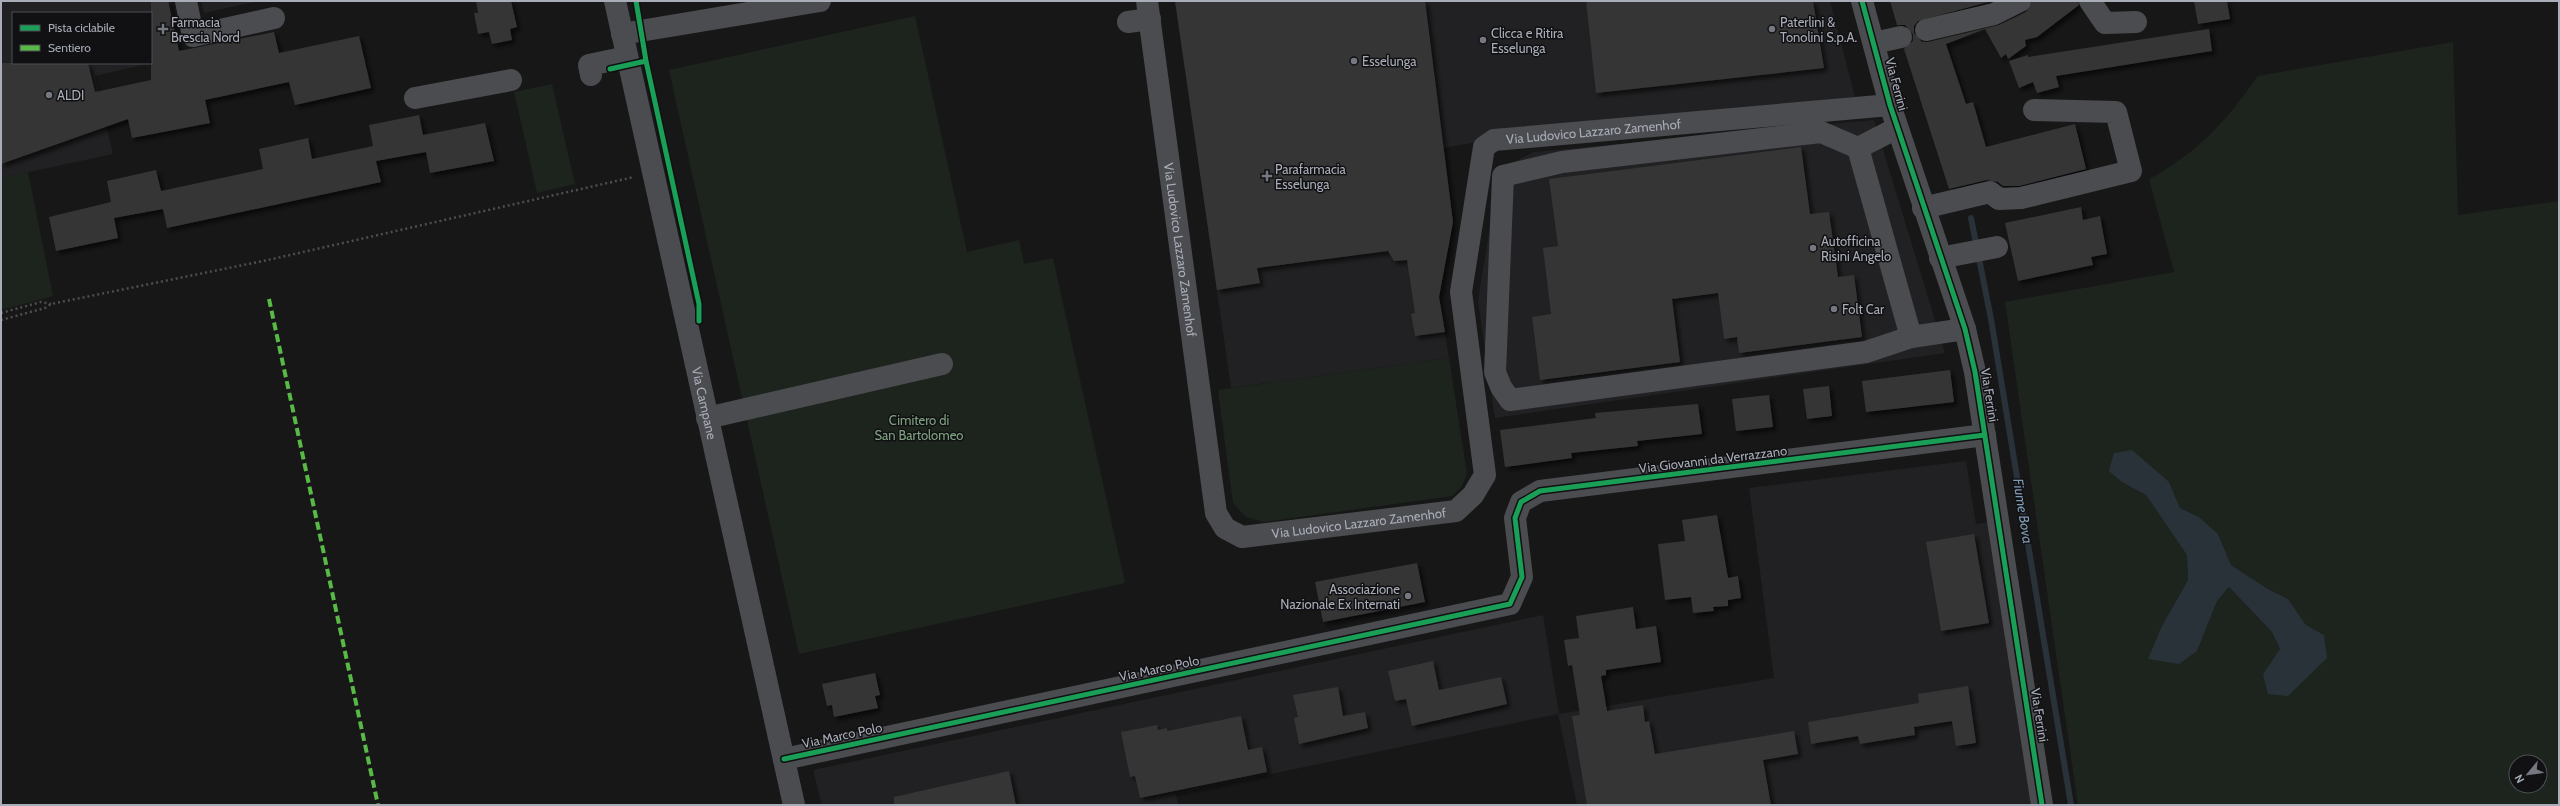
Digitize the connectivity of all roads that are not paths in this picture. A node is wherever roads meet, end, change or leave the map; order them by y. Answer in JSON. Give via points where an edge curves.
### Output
{"nodes":[{"id":1,"x":186,"y":1,"type":"edge"},
{"id":2,"x":615,"y":1,"type":"edge"},
{"id":3,"x":820,"y":1,"type":"edge"},
{"id":4,"x":1862,"y":1,"type":"edge"},
{"id":5,"x":2020,"y":1,"type":"edge"},
{"id":6,"x":2093,"y":5,"type":"edge"},
{"id":7,"x":1149,"y":10,"type":"edge"},
{"id":8,"x":274,"y":18,"type":"dead end"},
{"id":9,"x":1128,"y":22,"type":"dead end"},
{"id":10,"x":2136,"y":22,"type":"dead end"},
{"id":11,"x":1926,"y":30,"type":"dead end"},
{"id":12,"x":622,"y":34,"type":"junction"},
{"id":13,"x":1901,"y":37,"type":"dead end"},
{"id":14,"x":1874,"y":43,"type":"junction"},
{"id":15,"x":627,"y":57,"type":"junction"},
{"id":16,"x":591,"y":75,"type":"dead end"},
{"id":17,"x":510,"y":80,"type":"dead end"},
{"id":18,"x":415,"y":98,"type":"dead end"},
{"id":19,"x":1890,"y":105,"type":"junction"},
{"id":20,"x":2034,"y":110,"type":"dead end"},
{"id":21,"x":1897,"y":128,"type":"junction"},
{"id":22,"x":1858,"y":148,"type":"junction"},
{"id":23,"x":1923,"y":208,"type":"junction"},
{"id":24,"x":1984,"y":250,"type":"dead end"},
{"id":25,"x":1940,"y":258,"type":"junction"},
{"id":26,"x":1965,"y":329,"type":"junction"},
{"id":27,"x":1911,"y":337,"type":"junction"},
{"id":28,"x":942,"y":364,"type":"dead end"},
{"id":29,"x":707,"y":418,"type":"junction"},
{"id":30,"x":1985,"y":435,"type":"junction"},
{"id":31,"x":1522,"y":577,"type":"joint"},
{"id":32,"x":784,"y":759,"type":"junction"},
{"id":33,"x":794,"y":805,"type":"edge"},
{"id":34,"x":2042,"y":805,"type":"edge"}],
"edges":[{"from":1,"to":8,"type":"street","via":[[193,36]]},
{"from":2,"to":12,"type":"street","name":"Via Campane"},
{"from":3,"to":12,"type":"street"},
{"from":4,"to":14,"type":"street","name":"Via Ferrini"},
{"from":5,"to":11,"type":"street","via":[[1994,14]]},
{"from":6,"to":10,"type":"street","via":[[2105,23]]},
{"from":7,"to":9,"type":"street"},
{"from":7,"to":19,"type":"street","name":"Via Ludovico Lazzaro Zamenhof","via":[[1216,513],[1225,528],[1242,537],[1456,511],[1473,496],[1485,475],[1461,292],[1484,147],[1494,140]]},
{"from":12,"to":15,"type":"street","name":"Via Campane"},
{"from":13,"to":14,"type":"street","name":"Via Ferrini"},
{"from":14,"to":19,"type":"street","name":"Via Ferrini"},
{"from":15,"to":16,"type":"street","via":[[589,65]]},
{"from":15,"to":29,"type":"street","name":"Via Campane"},
{"from":17,"to":18,"type":"street"},
{"from":19,"to":21,"type":"street","name":"Via Ferrini"},
{"from":20,"to":23,"type":"street","via":[[2116,112],[2131,171],[2021,198],[1999,199],[1990,192]]},
{"from":21,"to":22,"type":"street"},
{"from":21,"to":23,"type":"street","name":"Via Ferrini"},
{"from":22,"to":27,"type":"street"},
{"from":22,"to":27,"type":"street","via":[[1821,132],[1562,162],[1504,176],[1495,372],[1510,400],[1866,352]]},
{"from":23,"to":25,"type":"street","name":"Via Ferrini"},
{"from":24,"to":25,"type":"street"},
{"from":25,"to":26,"type":"street","name":"Via Ferrini"},
{"from":26,"to":27,"type":"street"},
{"from":26,"to":30,"type":"street","name":"Via Ferrini"},
{"from":28,"to":29,"type":"street"},
{"from":29,"to":32,"type":"street","name":"Via Campane"},
{"from":30,"to":31,"type":"street","name":"Via Giovanni da Verrazzano","via":[[1540,492],[1521,502],[1515,518]]},
{"from":30,"to":34,"type":"street","name":"Via Ferrini"},
{"from":31,"to":32,"type":"street","name":"Via Marco Polo","via":[[1510,604]]},
{"from":32,"to":33,"type":"street","name":"Via Campane"}]}
